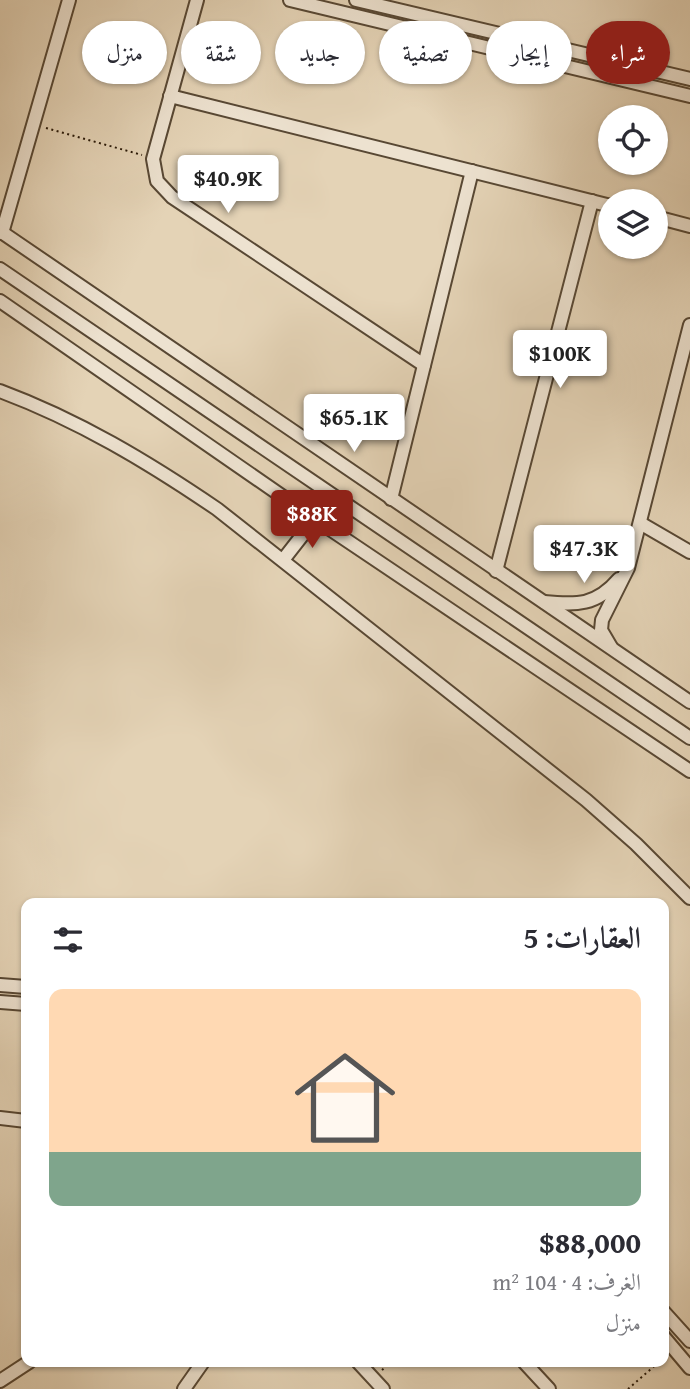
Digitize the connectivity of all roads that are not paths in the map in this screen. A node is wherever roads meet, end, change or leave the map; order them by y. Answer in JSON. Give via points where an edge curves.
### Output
{"nodes":[{"id":1,"x":69,"y":0,"type":"edge"},
{"id":2,"x":197,"y":0,"type":"edge"},
{"id":3,"x":289,"y":0,"type":"edge"},
{"id":4,"x":356,"y":0,"type":"edge"},
{"id":5,"x":379,"y":21,"type":"edge"},
{"id":6,"x":443,"y":21,"type":"edge"},
{"id":7,"x":472,"y":28,"type":"edge"},
{"id":8,"x":472,"y":44,"type":"edge"},
{"id":9,"x":690,"y":79,"type":"edge"},
{"id":10,"x":170,"y":96,"type":"junction"},
{"id":11,"x":690,"y":96,"type":"edge"},
{"id":12,"x":472,"y":171,"type":"junction"},
{"id":13,"x":592,"y":201,"type":"junction"},
{"id":14,"x":598,"y":203,"type":"edge"},
{"id":15,"x":668,"y":220,"type":"edge"},
{"id":16,"x":690,"y":226,"type":"edge"},
{"id":17,"x":1,"y":232,"type":"edge"},
{"id":18,"x":0,"y":269,"type":"edge"},
{"id":19,"x":0,"y":301,"type":"edge"},
{"id":20,"x":690,"y":325,"type":"edge"},
{"id":21,"x":686,"y":355,"type":"edge"},
{"id":22,"x":424,"y":365,"type":"junction"},
{"id":23,"x":0,"y":391,"type":"edge"},
{"id":24,"x":391,"y":499,"type":"junction"},
{"id":25,"x":315,"y":519,"type":"junction"},
{"id":26,"x":640,"y":523,"type":"junction"},
{"id":27,"x":690,"y":552,"type":"edge"},
{"id":28,"x":283,"y":560,"type":"junction"},
{"id":29,"x":628,"y":568,"type":"junction"},
{"id":30,"x":496,"y":571,"type":"junction"},
{"id":31,"x":541,"y":602,"type":"junction"},
{"id":32,"x":614,"y":652,"type":"junction"},
{"id":33,"x":690,"y":702,"type":"edge"},
{"id":34,"x":690,"y":738,"type":"edge"},
{"id":35,"x":690,"y":771,"type":"edge"},
{"id":36,"x":690,"y":898,"type":"edge"},
{"id":37,"x":0,"y":985,"type":"edge"},
{"id":38,"x":21,"y":987,"type":"edge"},
{"id":39,"x":0,"y":1002,"type":"edge"},
{"id":40,"x":21,"y":1004,"type":"edge"},
{"id":41,"x":0,"y":1118,"type":"edge"},
{"id":42,"x":21,"y":1120,"type":"edge"},
{"id":43,"x":669,"y":1318,"type":"edge"},
{"id":44,"x":690,"y":1341,"type":"edge"},
{"id":45,"x":669,"y":1343,"type":"edge"},
{"id":46,"x":21,"y":1367,"type":"edge"},
{"id":47,"x":199,"y":1367,"type":"edge"},
{"id":48,"x":363,"y":1367,"type":"edge"},
{"id":49,"x":529,"y":1367,"type":"edge"},
{"id":50,"x":690,"y":1368,"type":"edge"},
{"id":51,"x":0,"y":1381,"type":"edge"},
{"id":52,"x":184,"y":1389,"type":"edge"},
{"id":53,"x":383,"y":1389,"type":"edge"},
{"id":54,"x":549,"y":1389,"type":"edge"}],
"edges":[{"from":1,"to":17,"type":"street"},
{"from":2,"to":10,"type":"street"},
{"from":3,"to":5,"type":"street"},
{"from":4,"to":6,"type":"street"},
{"from":7,"to":9,"type":"street"},
{"from":8,"to":11,"type":"street"},
{"from":10,"to":12,"type":"street"},
{"from":10,"to":22,"type":"street","via":[[153,159],[157,181],[172,197]]},
{"from":12,"to":13,"type":"street"},
{"from":12,"to":22,"type":"street"},
{"from":13,"to":14,"type":"street"},
{"from":13,"to":30,"type":"street"},
{"from":15,"to":16,"type":"street"},
{"from":17,"to":24,"type":"street"},
{"from":18,"to":34,"type":"street"},
{"from":19,"to":25,"type":"street"},
{"from":20,"to":21,"type":"street"},
{"from":21,"to":26,"type":"street"},
{"from":22,"to":24,"type":"street"},
{"from":23,"to":28,"type":"street","via":[[142,459]]},
{"from":24,"to":30,"type":"street"},
{"from":25,"to":28,"type":"street"},
{"from":25,"to":35,"type":"street"},
{"from":26,"to":27,"type":"street"},
{"from":26,"to":29,"type":"street"},
{"from":28,"to":36,"type":"street","via":[[586,800]]},
{"from":29,"to":31,"type":"street","via":[[597,598],[571,604]]},
{"from":29,"to":32,"type":"street","via":[[602,620],[601,630]]},
{"from":30,"to":31,"type":"street"},
{"from":31,"to":32,"type":"street"},
{"from":32,"to":33,"type":"street"},
{"from":37,"to":38,"type":"street"},
{"from":39,"to":40,"type":"street"},
{"from":41,"to":42,"type":"street"},
{"from":43,"to":44,"type":"street"},
{"from":45,"to":50,"type":"street"},
{"from":46,"to":51,"type":"street"},
{"from":47,"to":52,"type":"street"},
{"from":48,"to":53,"type":"street"},
{"from":49,"to":54,"type":"street"}]}
